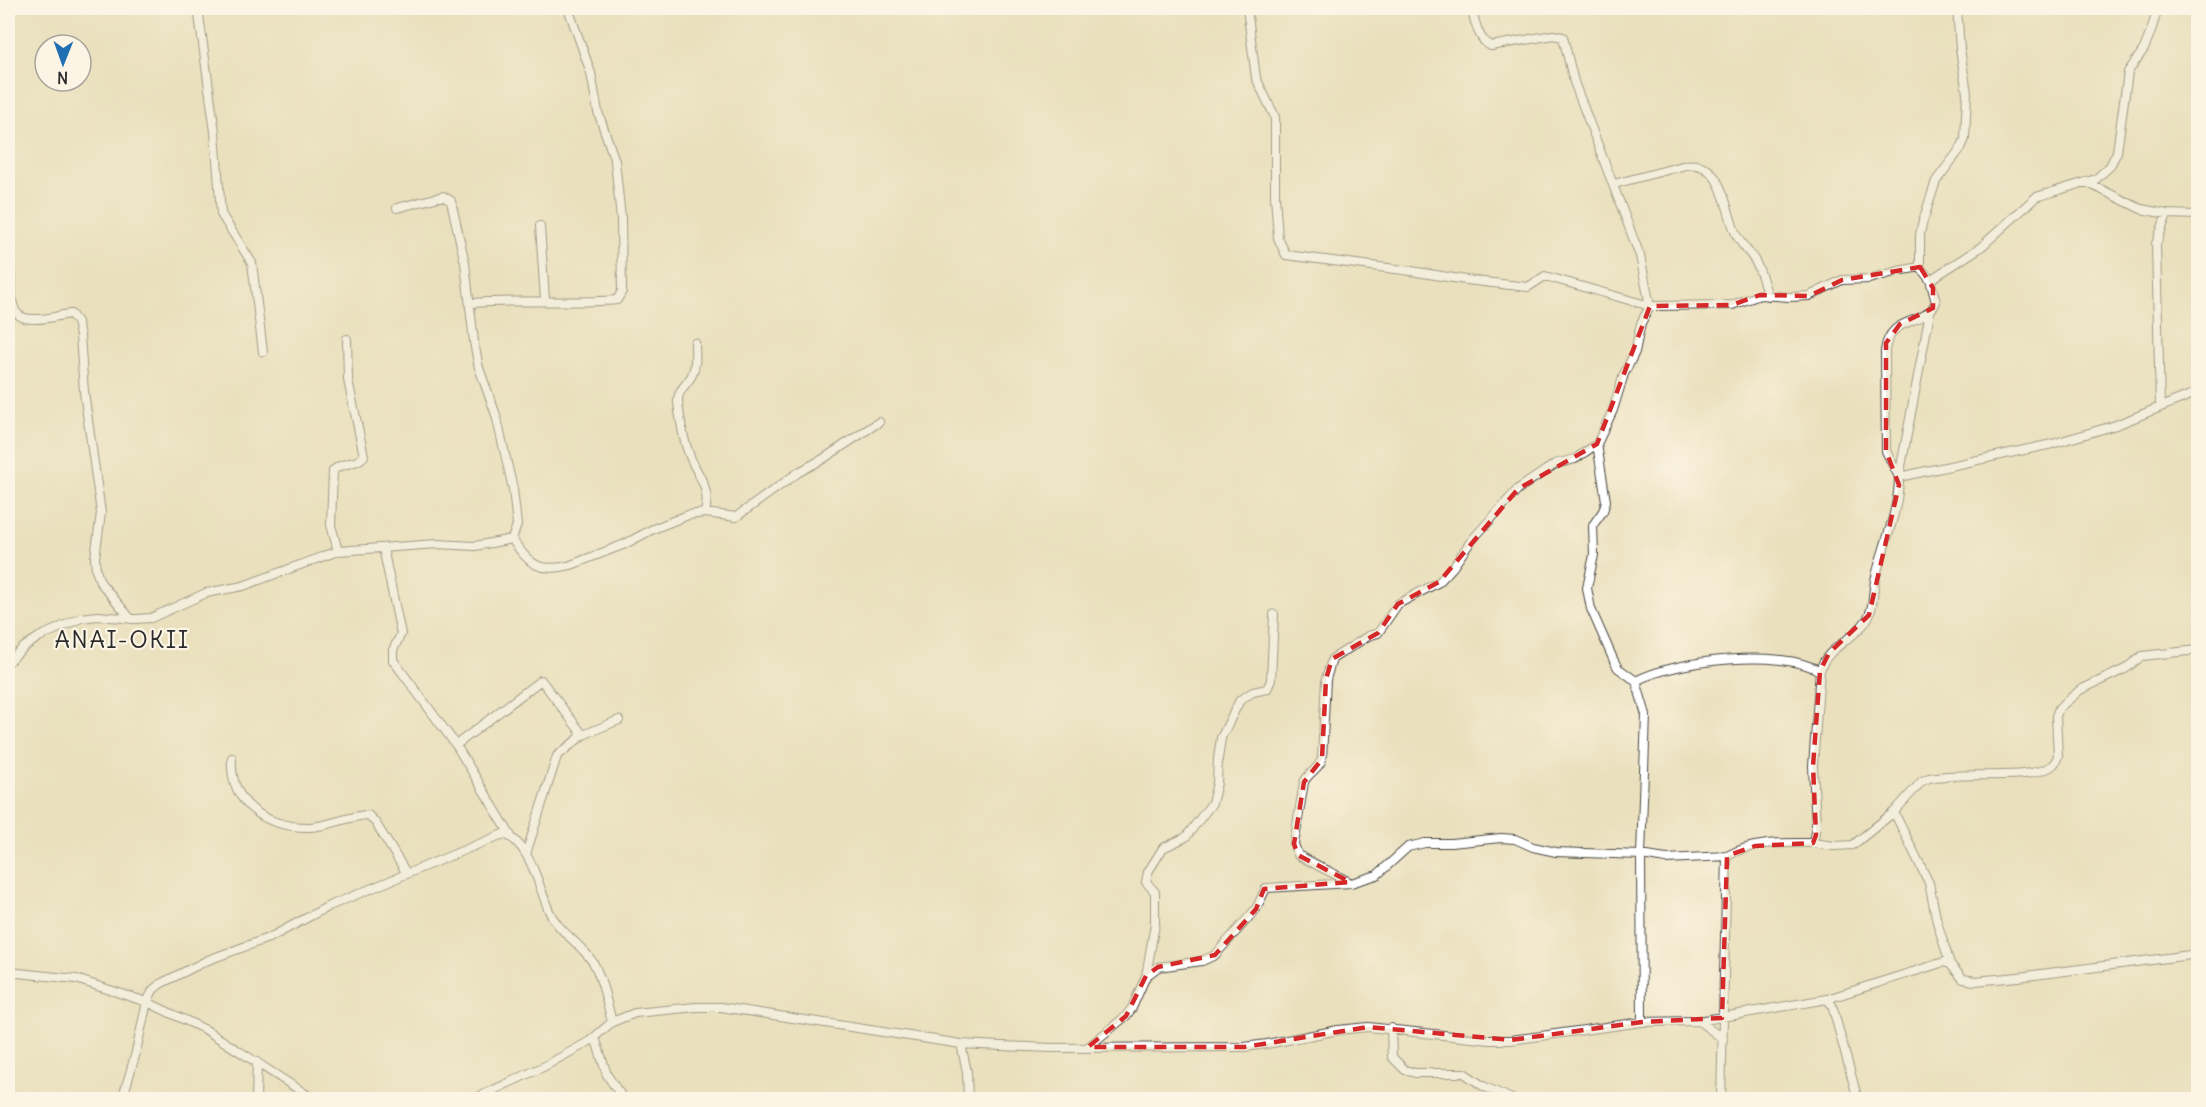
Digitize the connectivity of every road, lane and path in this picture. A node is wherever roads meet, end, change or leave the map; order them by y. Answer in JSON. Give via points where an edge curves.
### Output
{"nodes":[{"id":1,"x":198,"y":8,"type":"edge"},
{"id":2,"x":568,"y":8,"type":"edge"},
{"id":3,"x":1247,"y":8,"type":"edge"},
{"id":4,"x":1471,"y":8,"type":"edge"},
{"id":5,"x":1957,"y":8,"type":"edge"},
{"id":6,"x":2158,"y":8,"type":"edge"},
{"id":7,"x":2086,"y":182,"type":"junction"},
{"id":8,"x":1614,"y":184,"type":"junction"},
{"id":9,"x":397,"y":208,"type":"dead end"},
{"id":10,"x":2167,"y":214,"type":"junction"},
{"id":11,"x":2199,"y":215,"type":"edge"},
{"id":12,"x":540,"y":226,"type":"dead end"},
{"id":13,"x":8,"y":241,"type":"edge"},
{"id":14,"x":1920,"y":267,"type":"junction"},
{"id":15,"x":1930,"y":280,"type":"junction"},
{"id":16,"x":10,"y":281,"type":"edge"},
{"id":17,"x":1768,"y":296,"type":"junction"},
{"id":18,"x":545,"y":300,"type":"junction"},
{"id":19,"x":470,"y":303,"type":"junction"},
{"id":20,"x":1650,"y":306,"type":"junction"},
{"id":21,"x":1930,"y":312,"type":"junction"},
{"id":22,"x":347,"y":339,"type":"dead end"},
{"id":23,"x":695,"y":343,"type":"dead end"},
{"id":24,"x":263,"y":352,"type":"dead end"},
{"id":25,"x":2199,"y":392,"type":"edge"},
{"id":26,"x":2160,"y":407,"type":"junction"},
{"id":27,"x":879,"y":422,"type":"dead end"},
{"id":28,"x":1597,"y":444,"type":"junction"},
{"id":29,"x":1899,"y":477,"type":"junction"},
{"id":30,"x":705,"y":513,"type":"junction"},
{"id":31,"x":512,"y":539,"type":"junction"},
{"id":32,"x":383,"y":549,"type":"junction"},
{"id":33,"x":338,"y":551,"type":"junction"},
{"id":34,"x":1274,"y":614,"type":"dead end"},
{"id":35,"x":131,"y":619,"type":"junction"},
{"id":36,"x":2199,"y":650,"type":"edge"},
{"id":37,"x":8,"y":662,"type":"edge"},
{"id":38,"x":1820,"y":671,"type":"junction"},
{"id":39,"x":1636,"y":681,"type":"junction"},
{"id":40,"x":619,"y":720,"type":"dead end"},
{"id":41,"x":584,"y":735,"type":"junction"},
{"id":42,"x":456,"y":745,"type":"junction"},
{"id":43,"x":232,"y":758,"type":"dead end"},
{"id":44,"x":1894,"y":812,"type":"junction"},
{"id":45,"x":511,"y":836,"type":"junction"},
{"id":46,"x":1813,"y":843,"type":"junction"},
{"id":47,"x":526,"y":854,"type":"junction"},
{"id":48,"x":1641,"y":855,"type":"junction"},
{"id":49,"x":1727,"y":856,"type":"junction"},
{"id":50,"x":406,"y":874,"type":"junction"},
{"id":51,"x":1351,"y":883,"type":"junction"},
{"id":52,"x":2199,"y":954,"type":"edge"},
{"id":53,"x":1950,"y":964,"type":"junction"},
{"id":54,"x":8,"y":972,"type":"edge"},
{"id":55,"x":1146,"y":976,"type":"junction"},
{"id":56,"x":1827,"y":999,"type":"junction"},
{"id":57,"x":147,"y":1002,"type":"junction"},
{"id":58,"x":1722,"y":1018,"type":"junction"},
{"id":59,"x":1700,"y":1021,"type":"junction"},
{"id":60,"x":612,"y":1022,"type":"junction"},
{"id":61,"x":1642,"y":1022,"type":"junction"},
{"id":62,"x":1391,"y":1028,"type":"junction"},
{"id":63,"x":595,"y":1037,"type":"junction"},
{"id":64,"x":1723,"y":1040,"type":"junction"},
{"id":65,"x":961,"y":1044,"type":"junction"},
{"id":66,"x":1088,"y":1047,"type":"junction"},
{"id":67,"x":257,"y":1062,"type":"junction"},
{"id":68,"x":122,"y":1100,"type":"edge"},
{"id":69,"x":255,"y":1100,"type":"edge"},
{"id":70,"x":315,"y":1100,"type":"edge"},
{"id":71,"x":472,"y":1100,"type":"edge"},
{"id":72,"x":624,"y":1100,"type":"edge"},
{"id":73,"x":968,"y":1100,"type":"edge"},
{"id":74,"x":1514,"y":1100,"type":"edge"},
{"id":75,"x":1721,"y":1100,"type":"edge"},
{"id":76,"x":1858,"y":1100,"type":"edge"}],
"edges":[{"from":1,"to":24,"type":"street","via":[[215,132],[220,214],[252,263]]},
{"from":2,"to":18,"type":"street","via":[[615,161],[622,291],[617,300]]},
{"from":3,"to":20,"type":"street","via":[[1256,78],[1275,117],[1278,238],[1286,255],[1528,287],[1545,276]]},
{"from":4,"to":8,"type":"street","via":[[1479,32],[1491,46],[1553,35],[1563,37],[1574,82]]},
{"from":5,"to":14,"type":"street","via":[[1967,93],[1965,139],[1936,181],[1920,235]]},
{"from":6,"to":7,"type":"street","via":[[2144,49],[2128,72],[2117,152],[2101,176]]},
{"from":7,"to":10,"type":"street","via":[[2141,209]]},
{"from":7,"to":15,"type":"street","via":[[2036,197],[1981,247]]},
{"from":8,"to":17,"type":"street","via":[[1692,164],[1706,169],[1717,181],[1735,232],[1755,261]]},
{"from":8,"to":20,"type":"street","via":[[1640,256]]},
{"from":9,"to":19,"type":"street","via":[[443,196],[451,201]]},
{"from":10,"to":11,"type":"street"},
{"from":10,"to":26,"type":"street","via":[[2156,244]]},
{"from":12,"to":18,"type":"street"},
{"from":13,"to":16,"type":"street"},
{"from":14,"to":15,"type":"street"},
{"from":14,"to":17,"type":"street","via":[[1869,279],[1842,280],[1809,296]]},
{"from":15,"to":21,"type":"street","via":[[1936,296]]},
{"from":16,"to":35,"type":"street","via":[[14,308],[23,318],[71,314],[77,322],[101,513],[96,570],[100,582]]},
{"from":17,"to":20,"type":"street","via":[[1732,305]]},
{"from":18,"to":19,"type":"street"},
{"from":19,"to":31,"type":"street","via":[[479,368],[496,415],[513,489],[517,525]]},
{"from":20,"to":28,"type":"street","via":[[1641,323],[1632,362]]},
{"from":21,"to":29,"type":"street"},
{"from":21,"to":29,"type":"street","via":[[1900,324],[1886,343],[1886,451]]},
{"from":22,"to":33,"type":"street","via":[[348,380],[364,456],[333,471],[331,525]]},
{"from":23,"to":30,"type":"street","via":[[695,366],[680,390],[678,401],[687,448],[705,484]]},
{"from":25,"to":26,"type":"street"},
{"from":26,"to":29,"type":"street","via":[[2052,444]]},
{"from":27,"to":30,"type":"street","via":[[740,515]]},
{"from":28,"to":39,"type":"street","via":[[1606,501],[1604,511],[1593,525],[1588,598],[1618,668]]},
{"from":28,"to":51,"type":"street","via":[[1575,459],[1555,464],[1518,489],[1439,582],[1398,604],[1378,633],[1332,659],[1326,679],[1322,759],[1304,782],[1294,844],[1298,855]]},
{"from":29,"to":38,"type":"street","via":[[1894,515],[1875,577],[1869,615],[1861,627],[1829,653]]},
{"from":30,"to":31,"type":"street","via":[[688,515],[561,567],[538,568]]},
{"from":31,"to":32,"type":"street","via":[[475,546],[437,544]]},
{"from":32,"to":33,"type":"street"},
{"from":32,"to":42,"type":"street","via":[[401,634],[393,660]]},
{"from":33,"to":35,"type":"street","via":[[243,586],[206,593],[151,618]]},
{"from":34,"to":55,"type":"street","via":[[1271,680],[1267,689],[1240,700],[1233,712],[1221,738],[1212,803],[1186,837],[1163,848],[1148,872],[1146,882],[1155,892],[1155,924]]},
{"from":35,"to":37,"type":"street","via":[[81,618],[24,646]]},
{"from":36,"to":44,"type":"street","via":[[2142,656],[2125,669],[2080,690],[2059,708],[2058,756],[2051,767],[2022,773],[1929,778]]},
{"from":38,"to":39,"type":"street","via":[[1804,663],[1724,659],[1669,668]]},
{"from":38,"to":46,"type":"street"},
{"from":39,"to":48,"type":"street","via":[[1646,715]]},
{"from":40,"to":41,"type":"street"},
{"from":41,"to":42,"type":"street","via":[[541,680]]},
{"from":41,"to":47,"type":"street","via":[[557,756]]},
{"from":42,"to":45,"type":"street"},
{"from":43,"to":50,"type":"street","via":[[233,783],[256,813],[308,827],[368,815]]},
{"from":44,"to":46,"type":"street","via":[[1853,845]]},
{"from":44,"to":53,"type":"street","via":[[1929,884]]},
{"from":45,"to":47,"type":"street"},
{"from":45,"to":50,"type":"street","via":[[492,837]]},
{"from":46,"to":49,"type":"street","via":[[1755,846]]},
{"from":47,"to":60,"type":"street","via":[[554,922],[595,967]]},
{"from":48,"to":49,"type":"street","via":[[1666,859]]},
{"from":48,"to":51,"type":"street","via":[[1556,852],[1501,838],[1425,843],[1408,847],[1377,875]]},
{"from":48,"to":61,"type":"street"},
{"from":49,"to":58,"type":"street"},
{"from":50,"to":57,"type":"street","via":[[329,906],[271,937],[170,977],[153,990]]},
{"from":51,"to":55,"type":"street","via":[[1266,888],[1256,909],[1215,956],[1163,965]]},
{"from":52,"to":53,"type":"street","via":[[1975,981],[1963,979]]},
{"from":53,"to":56,"type":"street","via":[[1936,963]]},
{"from":54,"to":57,"type":"street","via":[[76,979]]},
{"from":55,"to":66,"type":"street","via":[[1126,1016]]},
{"from":56,"to":58,"type":"street"},
{"from":56,"to":76,"type":"street","via":[[1832,1005]]},
{"from":57,"to":67,"type":"street","via":[[206,1030]]},
{"from":57,"to":68,"type":"street"},
{"from":58,"to":59,"type":"street"},
{"from":58,"to":64,"type":"street"},
{"from":59,"to":61,"type":"street"},
{"from":59,"to":64,"type":"street"},
{"from":60,"to":63,"type":"street"},
{"from":60,"to":65,"type":"street","via":[[655,1009],[721,1007]]},
{"from":61,"to":62,"type":"street","via":[[1511,1040]]},
{"from":62,"to":66,"type":"street","via":[[1338,1030],[1244,1047]]},
{"from":62,"to":74,"type":"street","via":[[1392,1057],[1405,1071],[1464,1073]]},
{"from":63,"to":71,"type":"street","via":[[545,1066]]},
{"from":63,"to":72,"type":"street","via":[[608,1075]]},
{"from":64,"to":75,"type":"street"},
{"from":65,"to":66,"type":"street"},
{"from":65,"to":73,"type":"street"},
{"from":67,"to":69,"type":"street"},
{"from":67,"to":70,"type":"street"}]}
